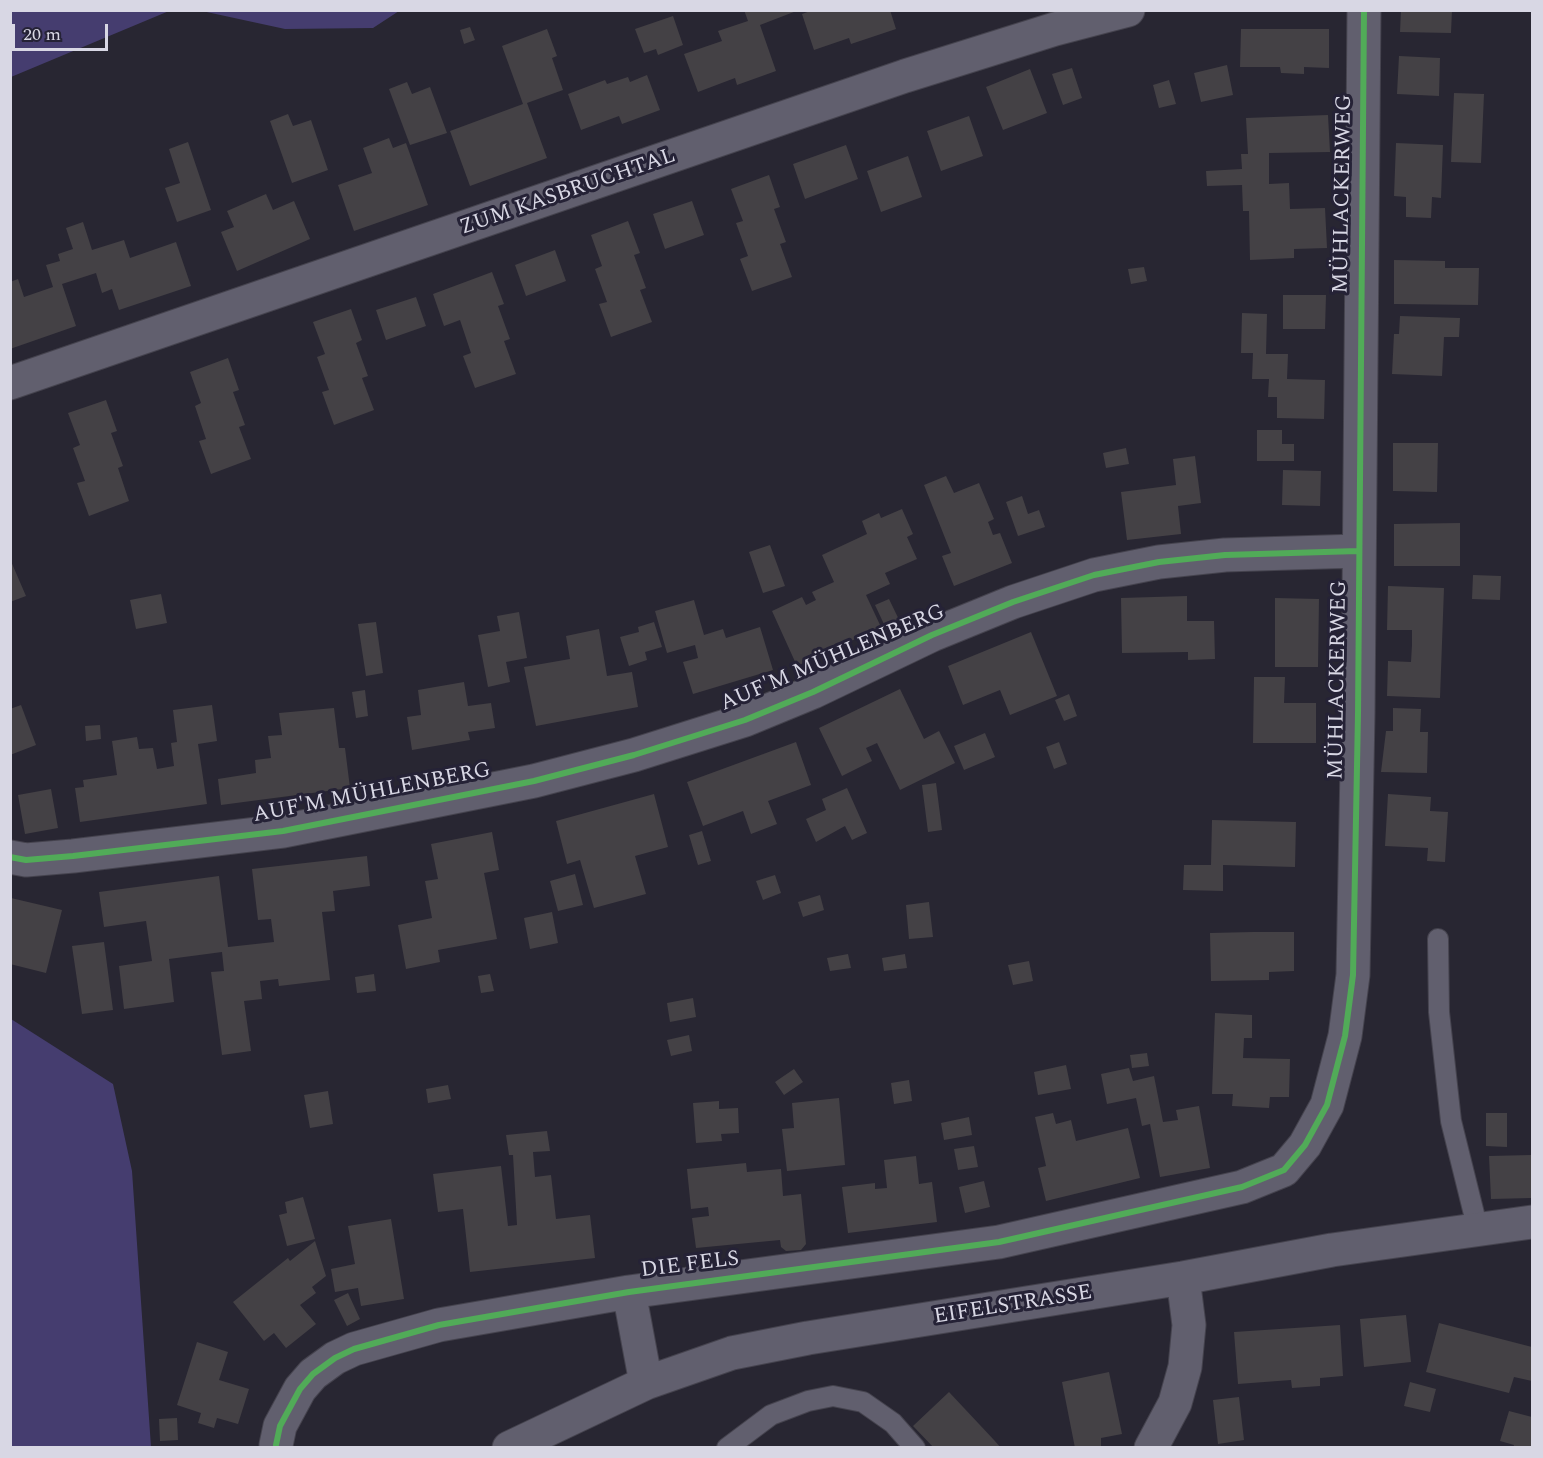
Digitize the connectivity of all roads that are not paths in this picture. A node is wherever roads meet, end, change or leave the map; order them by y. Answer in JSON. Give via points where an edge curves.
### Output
{"nodes":[{"id":1,"x":1128,"y":10,"type":"edge"},
{"id":2,"x":1364,"y":10,"type":"edge"},
{"id":3,"x":10,"y":384,"type":"edge"},
{"id":4,"x":1358,"y":551,"type":"junction"},
{"id":5,"x":10,"y":857,"type":"edge"},
{"id":6,"x":1438,"y":939,"type":"dead end"},
{"id":7,"x":1161,"y":1204,"type":"joint"},
{"id":8,"x":1533,"y":1222,"type":"edge"},
{"id":9,"x":1478,"y":1230,"type":"junction"},
{"id":10,"x":1183,"y":1278,"type":"junction"},
{"id":11,"x":629,"y":1292,"type":"junction"},
{"id":12,"x":646,"y":1383,"type":"junction"},
{"id":13,"x":276,"y":1446,"type":"edge"},
{"id":14,"x":509,"y":1448,"type":"edge"},
{"id":15,"x":727,"y":1448,"type":"edge"},
{"id":16,"x":915,"y":1448,"type":"edge"},
{"id":17,"x":1152,"y":1448,"type":"edge"}],
"edges":[{"from":1,"to":3,"type":"street","name":"ZUM KASBRUCHTAL","via":[[905,76]]},
{"from":2,"to":4,"type":"street","name":"MÜHLACKERWEG"},
{"from":4,"to":5,"type":"street","name":"AUF'M MÜHLENBERG","via":[[1226,555],[1159,562],[1094,575],[942,631],[746,720],[534,781],[283,831],[74,856],[27,860]]},
{"from":4,"to":7,"type":"street","name":"MÜHLACKERWEG","via":[[1353,975],[1345,1036],[1327,1105],[1305,1145],[1284,1170],[1242,1186]]},
{"from":6,"to":9,"type":"lane","via":[[1439,1012],[1451,1121]]},
{"from":7,"to":11,"type":"street","name":"DIE FELS","via":[[999,1242]]},
{"from":8,"to":9,"type":"street","name":"EIFELSTRASSE"},
{"from":9,"to":10,"type":"street","name":"EIFELSTRASSE","via":[[1332,1250]]},
{"from":10,"to":12,"type":"street","name":"EIFELSTRASSE","via":[[808,1338],[732,1353]]},
{"from":10,"to":17,"type":"street","via":[[1189,1325],[1185,1367],[1175,1403]]},
{"from":11,"to":12,"type":"street","name":"DIE FELS"},
{"from":11,"to":13,"type":"street","name":"DIE FELS","via":[[439,1325],[354,1349],[313,1374],[300,1389],[280,1426]]},
{"from":12,"to":14,"type":"street","name":"EIFELSTRASSE"},
{"from":15,"to":16,"type":"lane","via":[[771,1415],[833,1396],[863,1402],[892,1423]]}]}
